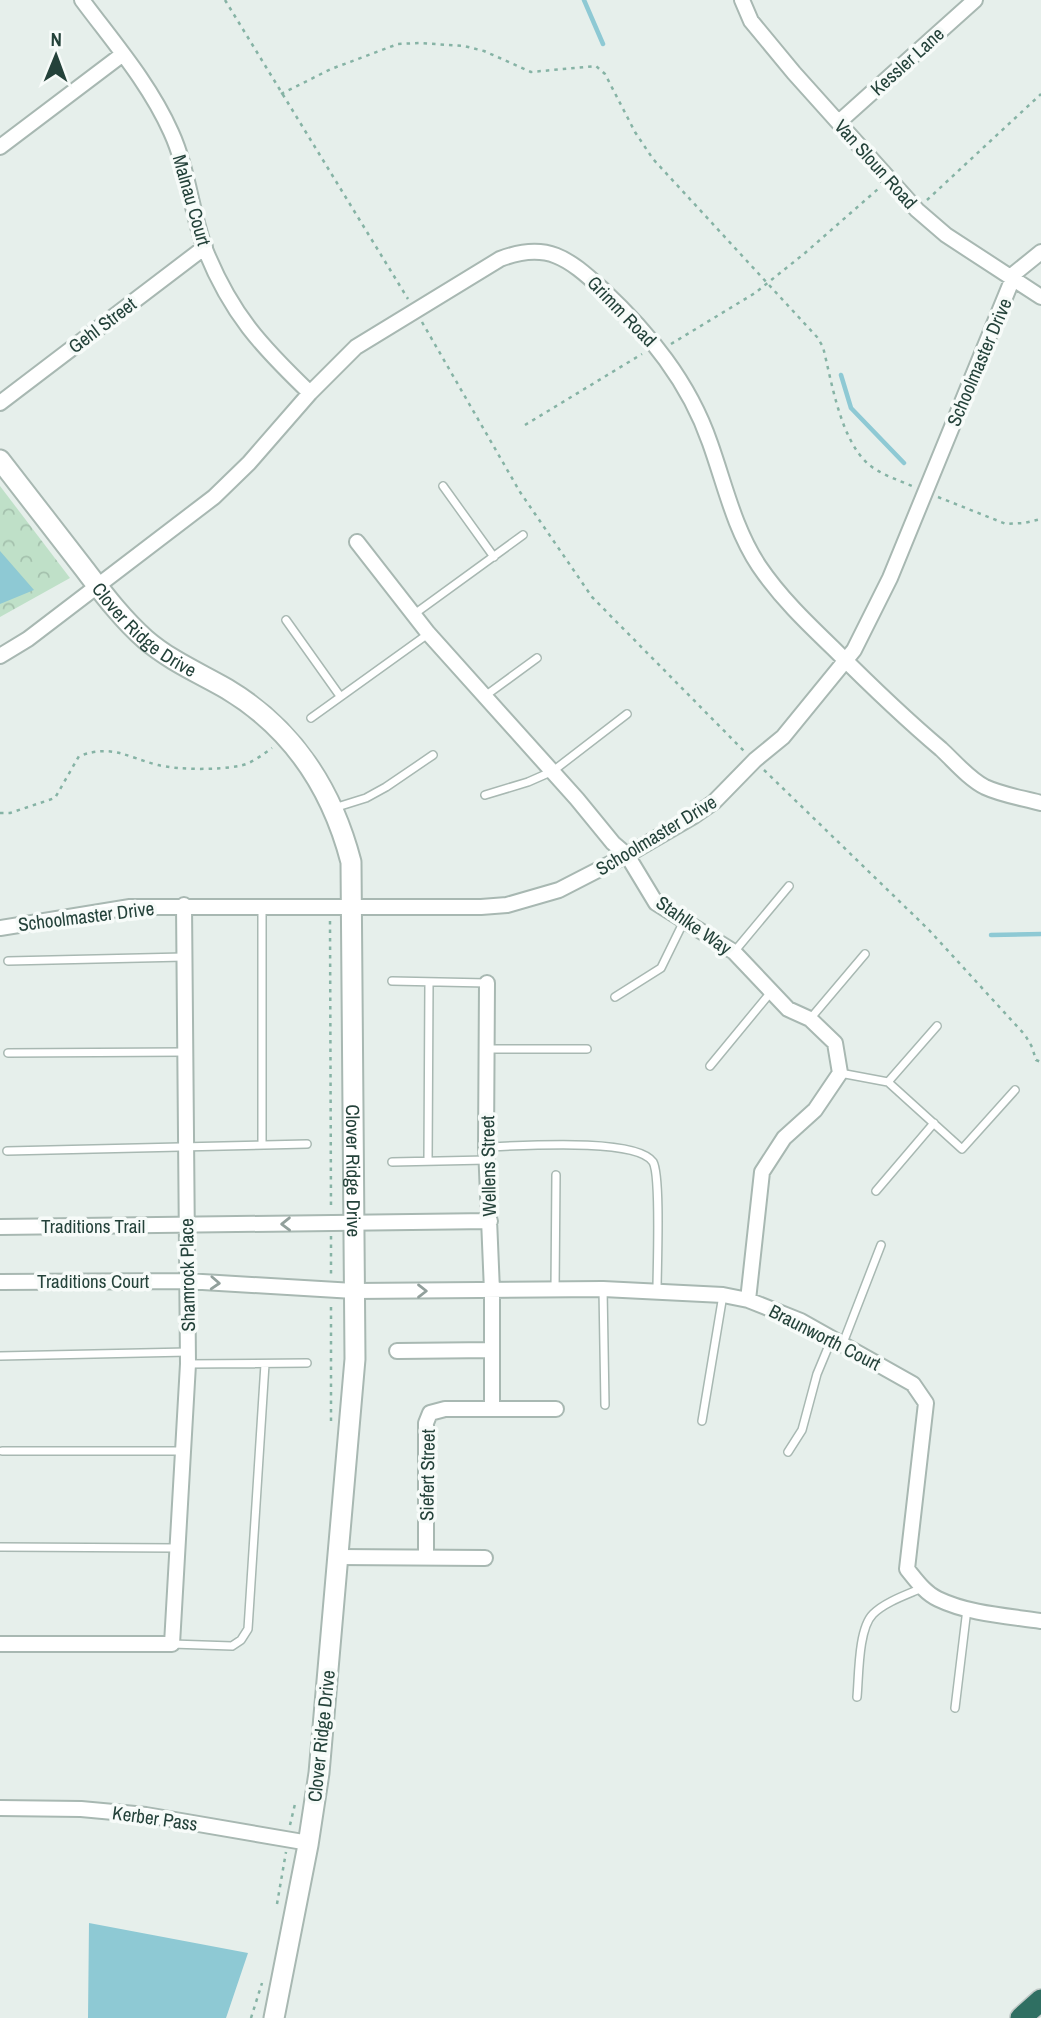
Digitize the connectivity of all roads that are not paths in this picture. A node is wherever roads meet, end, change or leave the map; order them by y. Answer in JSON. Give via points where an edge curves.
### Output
{"nodes":[{"id":1,"x":82,"y":0,"type":"edge"},
{"id":2,"x":742,"y":0,"type":"edge"},
{"id":3,"x":975,"y":0,"type":"edge"},
{"id":4,"x":123,"y":54,"type":"junction"},
{"id":5,"x":839,"y":122,"type":"junction"},
{"id":6,"x":0,"y":147,"type":"edge"},
{"id":7,"x":205,"y":247,"type":"junction"},
{"id":8,"x":1041,"y":252,"type":"edge"},
{"id":9,"x":1015,"y":278,"type":"junction"},
{"id":10,"x":1041,"y":297,"type":"edge"},
{"id":11,"x":310,"y":393,"type":"junction"},
{"id":12,"x":0,"y":403,"type":"edge"},
{"id":13,"x":0,"y":460,"type":"edge"},
{"id":14,"x":443,"y":486,"type":"dead end"},
{"id":15,"x":523,"y":535,"type":"dead end"},
{"id":16,"x":357,"y":542,"type":"dead end"},
{"id":17,"x":494,"y":557,"type":"junction"},
{"id":18,"x":97,"y":585,"type":"junction"},
{"id":19,"x":413,"y":615,"type":"junction"},
{"id":20,"x":286,"y":620,"type":"dead end"},
{"id":21,"x":428,"y":634,"type":"junction"},
{"id":22,"x":0,"y":656,"type":"edge"},
{"id":23,"x":537,"y":658,"type":"dead end"},
{"id":24,"x":845,"y":661,"type":"junction"},
{"id":25,"x":340,"y":696,"type":"junction"},
{"id":26,"x":485,"y":696,"type":"junction"},
{"id":27,"x":627,"y":714,"type":"dead end"},
{"id":28,"x":311,"y":718,"type":"dead end"},
{"id":29,"x":433,"y":755,"type":"dead end"},
{"id":30,"x":552,"y":771,"type":"junction"},
{"id":31,"x":485,"y":795,"type":"dead end"},
{"id":32,"x":1041,"y":803,"type":"edge"},
{"id":33,"x":333,"y":809,"type":"junction"},
{"id":34,"x":627,"y":855,"type":"junction"},
{"id":35,"x":789,"y":886,"type":"dead end"},
{"id":36,"x":184,"y":905,"type":"junction"},
{"id":37,"x":262,"y":907,"type":"junction"},
{"id":38,"x":352,"y":907,"type":"junction"},
{"id":39,"x":684,"y":921,"type":"junction"},
{"id":40,"x":0,"y":928,"type":"edge"},
{"id":41,"x":734,"y":952,"type":"junction"},
{"id":42,"x":865,"y":954,"type":"dead end"},
{"id":43,"x":184,"y":957,"type":"junction"},
{"id":44,"x":8,"y":961,"type":"dead end"},
{"id":45,"x":392,"y":981,"type":"dead end"},
{"id":46,"x":429,"y":982,"type":"junction"},
{"id":47,"x":487,"y":983,"type":"joint"},
{"id":48,"x":771,"y":992,"type":"junction"},
{"id":49,"x":615,"y":997,"type":"dead end"},
{"id":50,"x":810,"y":1019,"type":"junction"},
{"id":51,"x":937,"y":1026,"type":"dead end"},
{"id":52,"x":487,"y":1049,"type":"junction"},
{"id":53,"x":587,"y":1049,"type":"dead end"},
{"id":54,"x":185,"y":1052,"type":"junction"},
{"id":55,"x":8,"y":1053,"type":"dead end"},
{"id":56,"x":710,"y":1066,"type":"dead end"},
{"id":57,"x":840,"y":1073,"type":"junction"},
{"id":58,"x":888,"y":1082,"type":"junction"},
{"id":59,"x":1015,"y":1090,"type":"dead end"},
{"id":60,"x":934,"y":1123,"type":"junction"},
{"id":61,"x":262,"y":1144,"type":"junction"},
{"id":62,"x":307,"y":1144,"type":"dead end"},
{"id":63,"x":185,"y":1149,"type":"junction"},
{"id":64,"x":7,"y":1151,"type":"dead end"},
{"id":65,"x":487,"y":1154,"type":"junction"},
{"id":66,"x":391,"y":1161,"type":"dead end"},
{"id":67,"x":428,"y":1161,"type":"junction"},
{"id":68,"x":556,"y":1175,"type":"dead end"},
{"id":69,"x":876,"y":1191,"type":"dead end"},
{"id":70,"x":354,"y":1222,"type":"junction"},
{"id":71,"x":490,"y":1222,"type":"junction"},
{"id":72,"x":186,"y":1226,"type":"junction"},
{"id":73,"x":0,"y":1227,"type":"edge"},
{"id":74,"x":881,"y":1245,"type":"dead end"},
{"id":75,"x":186,"y":1281,"type":"junction"},
{"id":76,"x":0,"y":1282,"type":"edge"},
{"id":77,"x":603,"y":1289,"type":"junction"},
{"id":78,"x":555,"y":1290,"type":"junction"},
{"id":79,"x":657,"y":1290,"type":"junction"},
{"id":80,"x":354,"y":1291,"type":"junction"},
{"id":81,"x":492,"y":1291,"type":"junction"},
{"id":82,"x":723,"y":1295,"type":"junction"},
{"id":83,"x":748,"y":1300,"type":"junction"},
{"id":84,"x":838,"y":1341,"type":"junction"},
{"id":85,"x":492,"y":1350,"type":"junction"},
{"id":86,"x":397,"y":1351,"type":"dead end"},
{"id":87,"x":0,"y":1356,"type":"edge"},
{"id":88,"x":188,"y":1358,"type":"junction"},
{"id":89,"x":307,"y":1363,"type":"dead end"},
{"id":90,"x":265,"y":1364,"type":"junction"},
{"id":91,"x":604,"y":1405,"type":"dead end"},
{"id":92,"x":492,"y":1409,"type":"junction"},
{"id":93,"x":556,"y":1409,"type":"dead end"},
{"id":94,"x":702,"y":1421,"type":"dead end"},
{"id":95,"x":2,"y":1451,"type":"dead end"},
{"id":96,"x":183,"y":1451,"type":"junction"},
{"id":97,"x":788,"y":1452,"type":"dead end"},
{"id":98,"x":1,"y":1547,"type":"edge"},
{"id":99,"x":178,"y":1548,"type":"junction"},
{"id":100,"x":338,"y":1558,"type":"junction"},
{"id":101,"x":426,"y":1558,"type":"junction"},
{"id":102,"x":485,"y":1558,"type":"dead end"},
{"id":103,"x":922,"y":1588,"type":"junction"},
{"id":104,"x":967,"y":1609,"type":"junction"},
{"id":105,"x":1041,"y":1621,"type":"edge"},
{"id":106,"x":0,"y":1644,"type":"edge"},
{"id":107,"x":173,"y":1644,"type":"junction"},
{"id":108,"x":857,"y":1697,"type":"dead end"},
{"id":109,"x":955,"y":1707,"type":"dead end"},
{"id":110,"x":0,"y":1808,"type":"edge"},
{"id":111,"x":309,"y":1843,"type":"junction"},
{"id":112,"x":1041,"y":2000,"type":"edge"},
{"id":113,"x":274,"y":2018,"type":"edge"},
{"id":114,"x":1021,"y":2018,"type":"edge"}],
"edges":[{"from":1,"to":4,"type":"street","name":"Malnau Court"},
{"from":2,"to":5,"type":"street","name":"Van Sloun Road","via":[[751,21]]},
{"from":3,"to":5,"type":"street","name":"Kessler Lane"},
{"from":4,"to":6,"type":"street"},
{"from":4,"to":7,"type":"street","name":"Malnau Court","via":[[144,81],[172,135]]},
{"from":5,"to":9,"type":"street","name":"Van Sloun Road","via":[[917,210],[946,235]]},
{"from":7,"to":11,"type":"street","name":"Malnau Court","via":[[246,327]]},
{"from":7,"to":12,"type":"street","name":"Gehl Street"},
{"from":8,"to":9,"type":"street","name":"Schoolmaster Drive","via":[[1015,273]]},
{"from":9,"to":10,"type":"street","name":"Van Sloun Road"},
{"from":9,"to":24,"type":"street","name":"Schoolmaster Drive","via":[[890,578]]},
{"from":11,"to":18,"type":"street","name":"Grimm Road","via":[[214,497]]},
{"from":11,"to":24,"type":"street","name":"Grimm Road","via":[[356,347],[500,259],[534,251],[565,258],[631,317],[674,370],[710,441],[726,496],[757,563]]},
{"from":13,"to":18,"type":"street","name":"Clover Ridge Drive"},
{"from":14,"to":17,"type":"lane"},
{"from":15,"to":17,"type":"lane"},
{"from":16,"to":19,"type":"street","name":"Stahlke Way"},
{"from":17,"to":19,"type":"lane"},
{"from":18,"to":22,"type":"street","name":"Grimm Road"},
{"from":18,"to":33,"type":"street","name":"Clover Ridge Drive","via":[[147,641],[247,702],[283,733],[305,758]]},
{"from":19,"to":21,"type":"street","name":"Stahlke Way"},
{"from":20,"to":25,"type":"lane"},
{"from":21,"to":25,"type":"lane"},
{"from":21,"to":26,"type":"street","name":"Stahlke Way"},
{"from":23,"to":26,"type":"lane"},
{"from":24,"to":32,"type":"street","name":"Grimm Road","via":[[984,786]]},
{"from":24,"to":34,"type":"street","name":"Schoolmaster Drive","via":[[783,737],[714,802]]},
{"from":25,"to":28,"type":"lane"},
{"from":26,"to":30,"type":"street","name":"Stahlke Way"},
{"from":27,"to":30,"type":"lane"},
{"from":29,"to":33,"type":"lane","via":[[386,788]]},
{"from":30,"to":31,"type":"lane"},
{"from":30,"to":34,"type":"street","name":"Stahlke Way"},
{"from":33,"to":38,"type":"street","name":"Clover Ridge Drive","via":[[351,862]]},
{"from":34,"to":38,"type":"street","name":"Schoolmaster Drive","via":[[559,890],[507,905]]},
{"from":34,"to":39,"type":"street","name":"Stahlke Way","via":[[656,904]]},
{"from":35,"to":41,"type":"lane"},
{"from":36,"to":37,"type":"street","name":"Schoolmaster Drive"},
{"from":36,"to":40,"type":"street","name":"Schoolmaster Drive","via":[[130,907]]},
{"from":36,"to":43,"type":"street","name":"Shamrock Place"},
{"from":37,"to":38,"type":"street","name":"Schoolmaster Drive"},
{"from":37,"to":61,"type":"lane"},
{"from":38,"to":70,"type":"street","name":"Clover Ridge Drive"},
{"from":39,"to":41,"type":"street","name":"Stahlke Way"},
{"from":39,"to":49,"type":"lane","via":[[661,968]]},
{"from":41,"to":48,"type":"street","name":"Stahlke Way"},
{"from":42,"to":50,"type":"lane"},
{"from":43,"to":44,"type":"lane"},
{"from":43,"to":54,"type":"street","name":"Shamrock Place"},
{"from":45,"to":46,"type":"lane"},
{"from":46,"to":47,"type":"lane"},
{"from":46,"to":67,"type":"lane"},
{"from":47,"to":52,"type":"street","name":"Wellens Street"},
{"from":48,"to":50,"type":"street","name":"Stahlke Way","via":[[788,1009]]},
{"from":48,"to":56,"type":"lane"},
{"from":50,"to":57,"type":"street","name":"Stahlke Way","via":[[835,1043]]},
{"from":51,"to":58,"type":"lane"},
{"from":52,"to":53,"type":"lane"},
{"from":52,"to":65,"type":"street","name":"Wellens Street"},
{"from":54,"to":55,"type":"lane"},
{"from":54,"to":63,"type":"street","name":"Shamrock Place"},
{"from":57,"to":58,"type":"lane"},
{"from":57,"to":83,"type":"street","via":[[815,1110],[784,1138],[762,1172]]},
{"from":58,"to":60,"type":"lane"},
{"from":59,"to":60,"type":"lane","via":[[962,1149]]},
{"from":60,"to":69,"type":"lane"},
{"from":61,"to":62,"type":"lane"},
{"from":61,"to":63,"type":"lane"},
{"from":63,"to":64,"type":"lane"},
{"from":63,"to":72,"type":"street","name":"Shamrock Place"},
{"from":65,"to":67,"type":"lane"},
{"from":65,"to":71,"type":"street","name":"Wellens Street"},
{"from":65,"to":79,"type":"lane","via":[[598,1146],[629,1148],[647,1155],[654,1165],[657,1197]]},
{"from":66,"to":67,"type":"lane"},
{"from":68,"to":78,"type":"lane"},
{"from":70,"to":71,"type":"street"},
{"from":70,"to":72,"type":"street","name":"Traditions Trail","one_way":true},
{"from":70,"to":80,"type":"street","name":"Clover Ridge Drive"},
{"from":71,"to":81,"type":"street","name":"Wellens Street"},
{"from":72,"to":73,"type":"street","name":"Traditions Trail"},
{"from":72,"to":75,"type":"street","name":"Shamrock Place"},
{"from":74,"to":84,"type":"lane"},
{"from":75,"to":76,"type":"street","name":"Traditions Court"},
{"from":75,"to":80,"type":"street","name":"Traditions Court","one_way":true},
{"from":75,"to":88,"type":"street","name":"Shamrock Place"},
{"from":77,"to":78,"type":"street","name":"Braunworth Court"},
{"from":77,"to":79,"type":"street","name":"Braunworth Court"},
{"from":77,"to":91,"type":"lane"},
{"from":78,"to":81,"type":"street","name":"Braunworth Court"},
{"from":79,"to":82,"type":"street","name":"Braunworth Court"},
{"from":80,"to":81,"type":"street","name":"Braunworth Court","one_way":true},
{"from":80,"to":100,"type":"street","name":"Clover Ridge Drive","via":[[355,1359]]},
{"from":81,"to":85,"type":"street","name":"Wellens Street"},
{"from":82,"to":83,"type":"street","name":"Braunworth Court"},
{"from":82,"to":94,"type":"lane"},
{"from":83,"to":84,"type":"street","name":"Braunworth Court"},
{"from":84,"to":97,"type":"lane","via":[[817,1374],[802,1430]]},
{"from":84,"to":103,"type":"street","name":"Braunworth Court","via":[[913,1384],[926,1403],[907,1569]]},
{"from":85,"to":86,"type":"street"},
{"from":85,"to":92,"type":"street"},
{"from":87,"to":88,"type":"lane"},
{"from":88,"to":90,"type":"lane"},
{"from":88,"to":96,"type":"street","name":"Shamrock Place"},
{"from":89,"to":90,"type":"lane"},
{"from":90,"to":107,"type":"lane","via":[[248,1629],[232,1646]]},
{"from":92,"to":93,"type":"street","name":"Siefert Street"},
{"from":92,"to":101,"type":"street","name":"Siefert Street","via":[[430,1413],[426,1423]]},
{"from":95,"to":96,"type":"lane"},
{"from":96,"to":99,"type":"street","name":"Shamrock Place"},
{"from":98,"to":99,"type":"lane"},
{"from":99,"to":107,"type":"street","name":"Shamrock Place"},
{"from":100,"to":101,"type":"street"},
{"from":100,"to":111,"type":"street","name":"Clover Ridge Drive"},
{"from":101,"to":102,"type":"street"},
{"from":103,"to":104,"type":"street"},
{"from":103,"to":108,"type":"lane","via":[[872,1615],[863,1632]]},
{"from":104,"to":105,"type":"street"},
{"from":104,"to":109,"type":"lane"},
{"from":106,"to":107,"type":"street"},
{"from":110,"to":111,"type":"street","name":"Kerber Pass","via":[[146,1815]]},
{"from":111,"to":113,"type":"street","name":"Clover Ridge Drive"},
{"from":112,"to":114,"type":"highway"}]}
